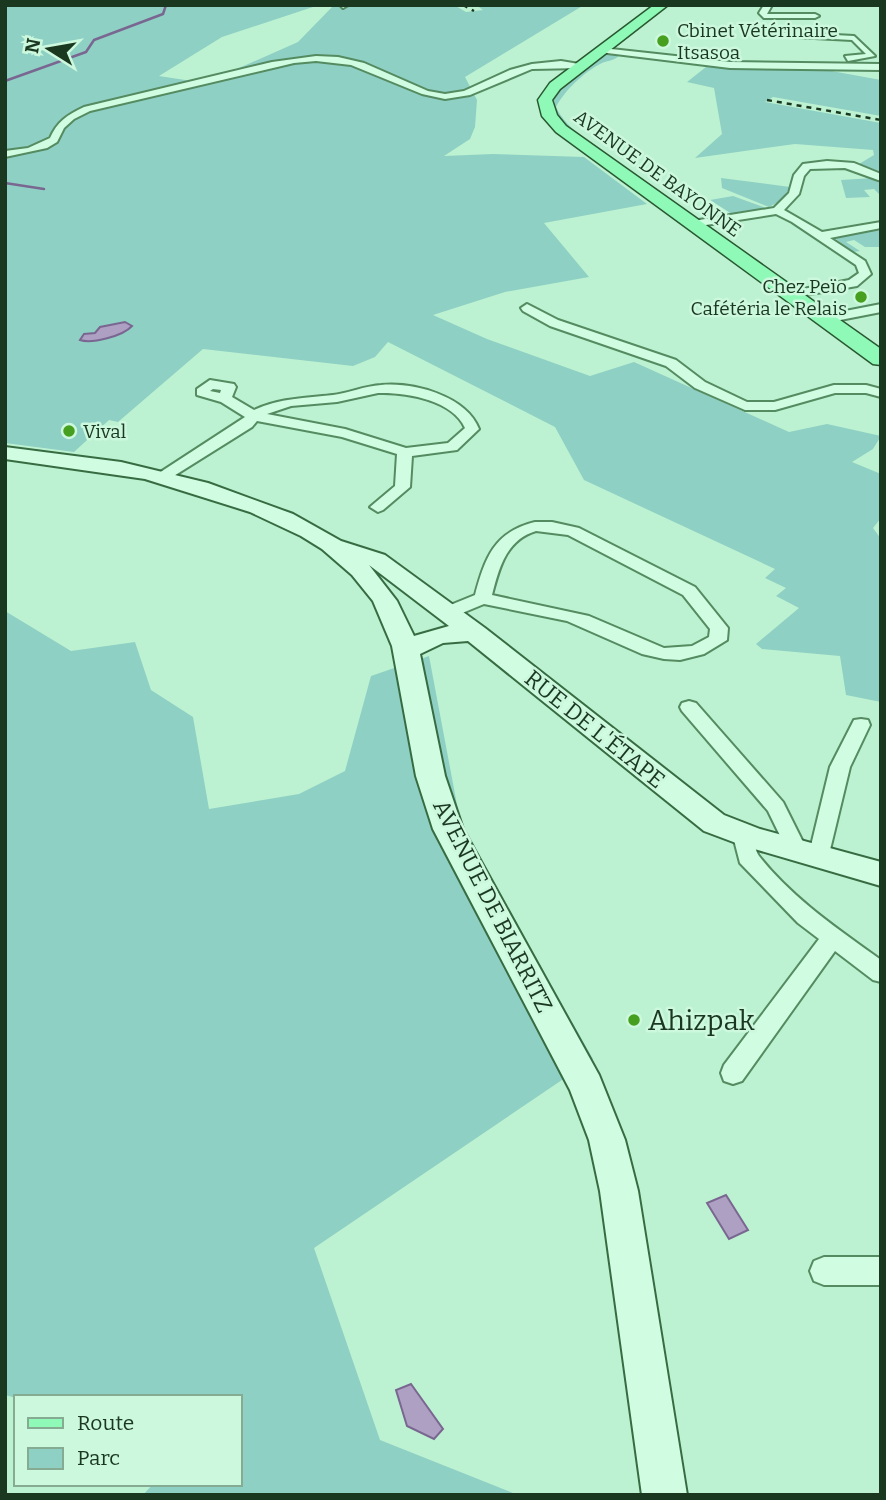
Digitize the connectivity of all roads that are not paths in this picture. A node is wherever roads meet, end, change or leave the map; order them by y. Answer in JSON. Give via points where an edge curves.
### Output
{"nodes":[{"id":1,"x":662,"y":5,"type":"edge"},
{"id":2,"x":768,"y":5,"type":"edge"},
{"id":3,"x":815,"y":16,"type":"dead end"},
{"id":4,"x":755,"y":30,"type":"dead end"},
{"id":5,"x":607,"y":46,"type":"junction"},
{"id":6,"x":628,"y":54,"type":"junction"},
{"id":7,"x":581,"y":65,"type":"junction"},
{"id":8,"x":826,"y":66,"type":"junction"},
{"id":9,"x":881,"y":67,"type":"edge"},
{"id":10,"x":191,"y":81,"type":"dead end"},
{"id":11,"x":164,"y":91,"type":"junction"},
{"id":12,"x":98,"y":104,"type":"joint"},
{"id":13,"x":5,"y":154,"type":"edge"},
{"id":14,"x":881,"y":178,"type":"edge"},
{"id":15,"x":776,"y":211,"type":"junction"},
{"id":16,"x":693,"y":224,"type":"junction"},
{"id":17,"x":881,"y":225,"type":"edge"},
{"id":18,"x":820,"y":236,"type":"junction"},
{"id":19,"x":792,"y":295,"type":"junction"},
{"id":20,"x":527,"y":308,"type":"dead end"},
{"id":21,"x":881,"y":308,"type":"edge"},
{"id":22,"x":825,"y":318,"type":"junction"},
{"id":23,"x":881,"y":359,"type":"edge"},
{"id":24,"x":881,"y":393,"type":"edge"},
{"id":25,"x":225,"y":398,"type":"dead end"},
{"id":26,"x":253,"y":416,"type":"junction"},
{"id":27,"x":405,"y":452,"type":"junction"},
{"id":28,"x":5,"y":453,"type":"edge"},
{"id":29,"x":164,"y":477,"type":"junction"},
{"id":30,"x":378,"y":507,"type":"dead end"},
{"id":31,"x":330,"y":544,"type":"junction"},
{"id":32,"x":483,"y":598,"type":"junction"},
{"id":33,"x":449,"y":612,"type":"junction"},
{"id":34,"x":476,"y":634,"type":"junction"},
{"id":35,"x":406,"y":650,"type":"junction"},
{"id":36,"x":689,"y":707,"type":"dead end"},
{"id":37,"x":861,"y":725,"type":"dead end"},
{"id":38,"x":743,"y":836,"type":"junction"},
{"id":39,"x":807,"y":851,"type":"junction"},
{"id":40,"x":881,"y":874,"type":"edge"},
{"id":41,"x":834,"y":937,"type":"junction"},
{"id":42,"x":881,"y":973,"type":"edge"},
{"id":43,"x":733,"y":1073,"type":"dead end"},
{"id":44,"x":824,"y":1271,"type":"dead end"},
{"id":45,"x":881,"y":1271,"type":"edge"},
{"id":46,"x":666,"y":1495,"type":"edge"}],
"edges":[{"from":1,"to":5,"type":"main road","name":"AVENUE DE BAYONNE"},
{"from":2,"to":3,"type":"street","via":[[764,16]]},
{"from":4,"to":8,"type":"street","via":[[854,38],[871,54]]},
{"from":5,"to":6,"type":"street"},
{"from":5,"to":6,"type":"street"},
{"from":5,"to":7,"type":"main road","name":"AVENUE DE BAYONNE"},
{"from":6,"to":8,"type":"street","via":[[730,65]]},
{"from":7,"to":11,"type":"street","via":[[542,63],[472,93],[454,96],[421,93],[400,80],[336,60],[277,64]]},
{"from":7,"to":16,"type":"main road","name":"AVENUE DE BAYONNE","via":[[545,100],[550,116],[560,128]]},
{"from":8,"to":9,"type":"street"},
{"from":10,"to":11,"type":"street"},
{"from":11,"to":12,"type":"street"},
{"from":12,"to":13,"type":"street","via":[[61,123],[54,140],[44,146]]},
{"from":14,"to":15,"type":"street","via":[[850,164],[807,166],[794,194]]},
{"from":15,"to":16,"type":"street"},
{"from":15,"to":18,"type":"street"},
{"from":16,"to":19,"type":"main road","name":"AVENUE DE BAYONNE"},
{"from":17,"to":18,"type":"street"},
{"from":18,"to":19,"type":"street","via":[[861,263],[865,274],[853,283]]},
{"from":19,"to":22,"type":"main road","name":"AVENUE DE BAYONNE"},
{"from":20,"to":24,"type":"street","via":[[563,327],[671,363],[700,385],[745,406],[775,406],[834,389]]},
{"from":21,"to":22,"type":"street"},
{"from":22,"to":23,"type":"main road","name":"AVENUE DE BAYONNE"},
{"from":25,"to":26,"type":"street"},
{"from":26,"to":27,"type":"street","via":[[345,433]]},
{"from":26,"to":27,"type":"street","via":[[286,401],[332,399],[380,388],[454,406],[469,419],[472,429],[452,447]]},
{"from":26,"to":29,"type":"street"},
{"from":27,"to":30,"type":"street","via":[[402,487]]},
{"from":28,"to":29,"type":"main road","name":"AVENUE DE BIARRITZ"},
{"from":29,"to":31,"type":"main road","name":"AVENUE DE BIARRITZ","via":[[270,513]]},
{"from":31,"to":33,"type":"main road","name":"RUE DE L'ÉTAPE","via":[[384,564]]},
{"from":31,"to":35,"type":"main road","name":"AVENUE DE BIARRITZ","via":[[376,586],[398,624]]},
{"from":32,"to":32,"type":"street","via":[[582,620],[659,655],[703,649],[718,640],[719,628],[689,591],[558,527],[533,527],[501,545]]},
{"from":32,"to":33,"type":"street"},
{"from":33,"to":34,"type":"main road","name":"RUE DE L'ÉTAPE"},
{"from":34,"to":35,"type":"main road","via":[[441,634]]},
{"from":34,"to":38,"type":"main road","name":"RUE DE L'ÉTAPE","via":[[690,806]]},
{"from":35,"to":46,"type":"main road","name":"AVENUE DE BIARRITZ","via":[[437,802],[586,1086],[607,1140],[620,1191]]},
{"from":36,"to":39,"type":"street","via":[[776,807]]},
{"from":37,"to":39,"type":"street"},
{"from":38,"to":39,"type":"main road","name":"RUE DE L'ÉTAPE"},
{"from":38,"to":41,"type":"street","via":[[747,858],[806,917]]},
{"from":39,"to":40,"type":"main road","name":"RUE DE L'ÉTAPE"},
{"from":41,"to":42,"type":"street"},
{"from":41,"to":43,"type":"street"},
{"from":44,"to":45,"type":"street"}]}
